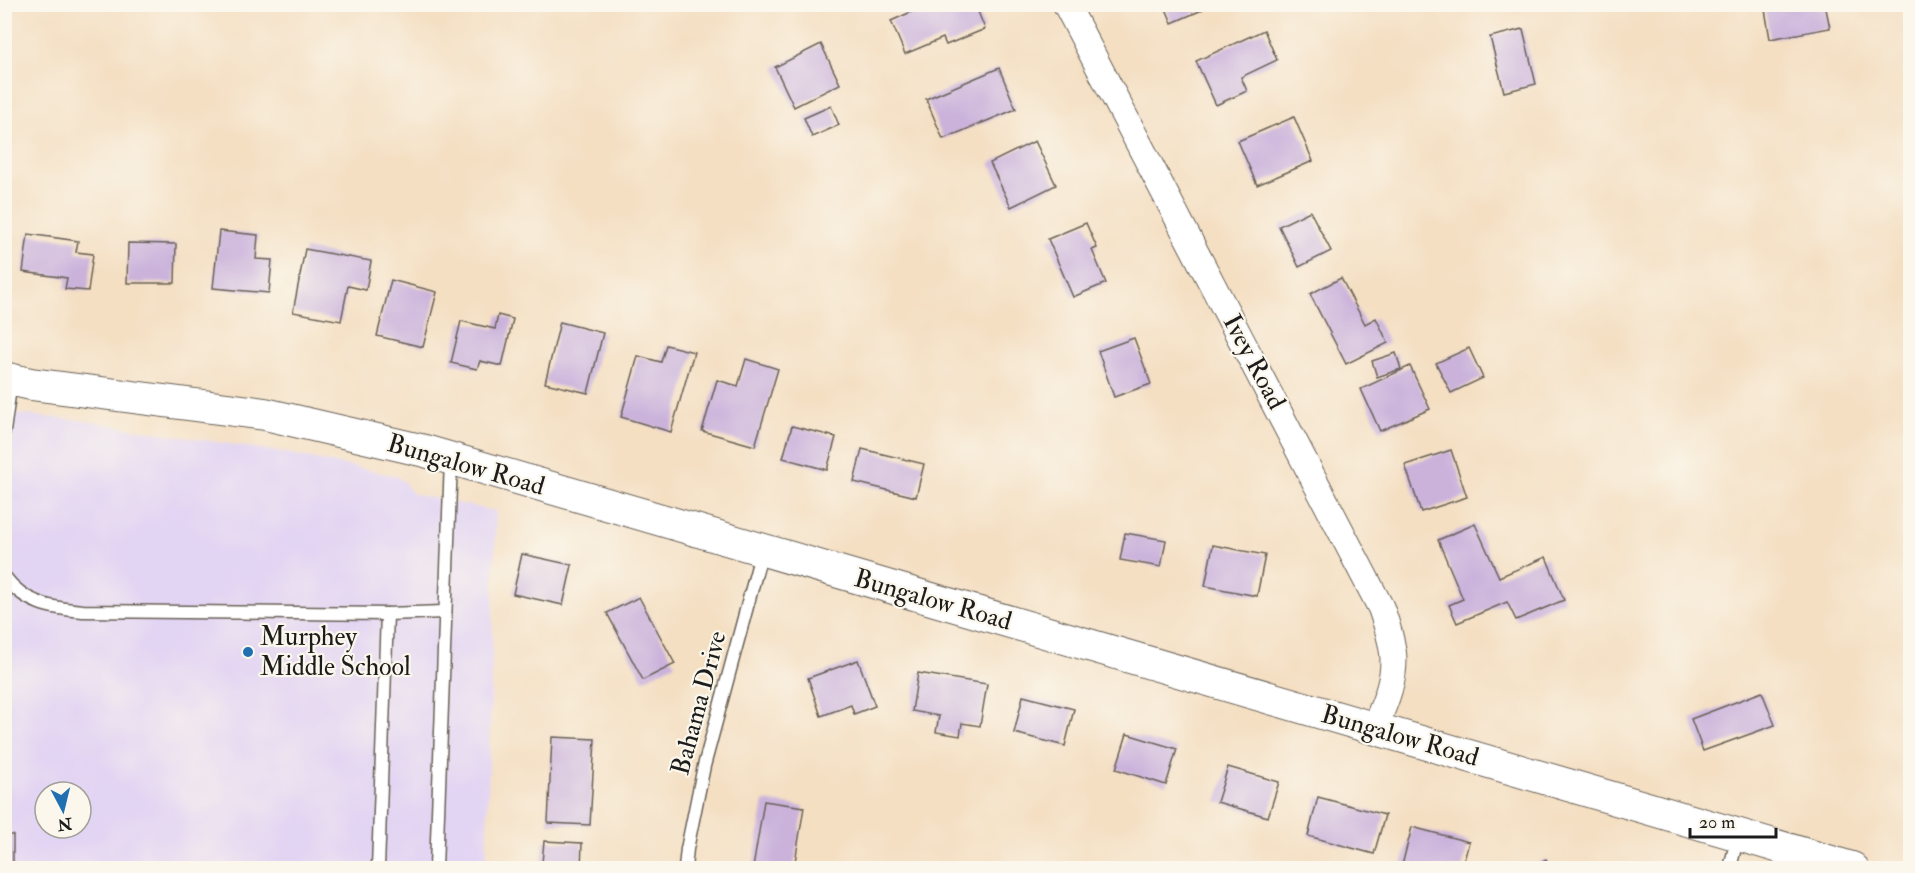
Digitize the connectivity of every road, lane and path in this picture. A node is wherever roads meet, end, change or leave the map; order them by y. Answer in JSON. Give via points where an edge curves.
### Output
{"nodes":[{"id":1,"x":1066,"y":4,"type":"edge"},
{"id":2,"x":8,"y":379,"type":"edge"},
{"id":3,"x":4,"y":431,"type":"edge"},
{"id":4,"x":451,"y":459,"type":"junction"},
{"id":5,"x":762,"y":551,"type":"junction"},
{"id":6,"x":4,"y":576,"type":"edge"},
{"id":7,"x":444,"y":612,"type":"junction"},
{"id":8,"x":387,"y":614,"type":"junction"},
{"id":9,"x":1374,"y":729,"type":"junction"},
{"id":10,"x":1738,"y":835,"type":"junction"},
{"id":11,"x":378,"y":868,"type":"edge"},
{"id":12,"x":436,"y":868,"type":"edge"},
{"id":13,"x":685,"y":868,"type":"edge"},
{"id":14,"x":1730,"y":868,"type":"edge"},
{"id":15,"x":1852,"y":868,"type":"edge"}],
"edges":[{"from":1,"to":9,"type":"street","name":"Ivey Road","via":[[1381,608],[1393,654],[1392,675]]},
{"from":2,"to":3,"type":"lane"},
{"from":2,"to":4,"type":"street","name":"Bungalow Road","via":[[265,414]]},
{"from":4,"to":5,"type":"street","name":"Bungalow Road"},
{"from":4,"to":7,"type":"lane"},
{"from":5,"to":9,"type":"street","name":"Bungalow Road"},
{"from":5,"to":13,"type":"lane","name":"Bahama Drive","via":[[704,766]]},
{"from":6,"to":8,"type":"lane","via":[[22,594],[41,605],[60,609]]},
{"from":7,"to":8,"type":"lane"},
{"from":7,"to":12,"type":"lane"},
{"from":8,"to":11,"type":"lane"},
{"from":9,"to":10,"type":"street","name":"Bungalow Road"},
{"from":10,"to":14,"type":"lane"},
{"from":10,"to":15,"type":"street","name":"Bungalow Road"}]}
